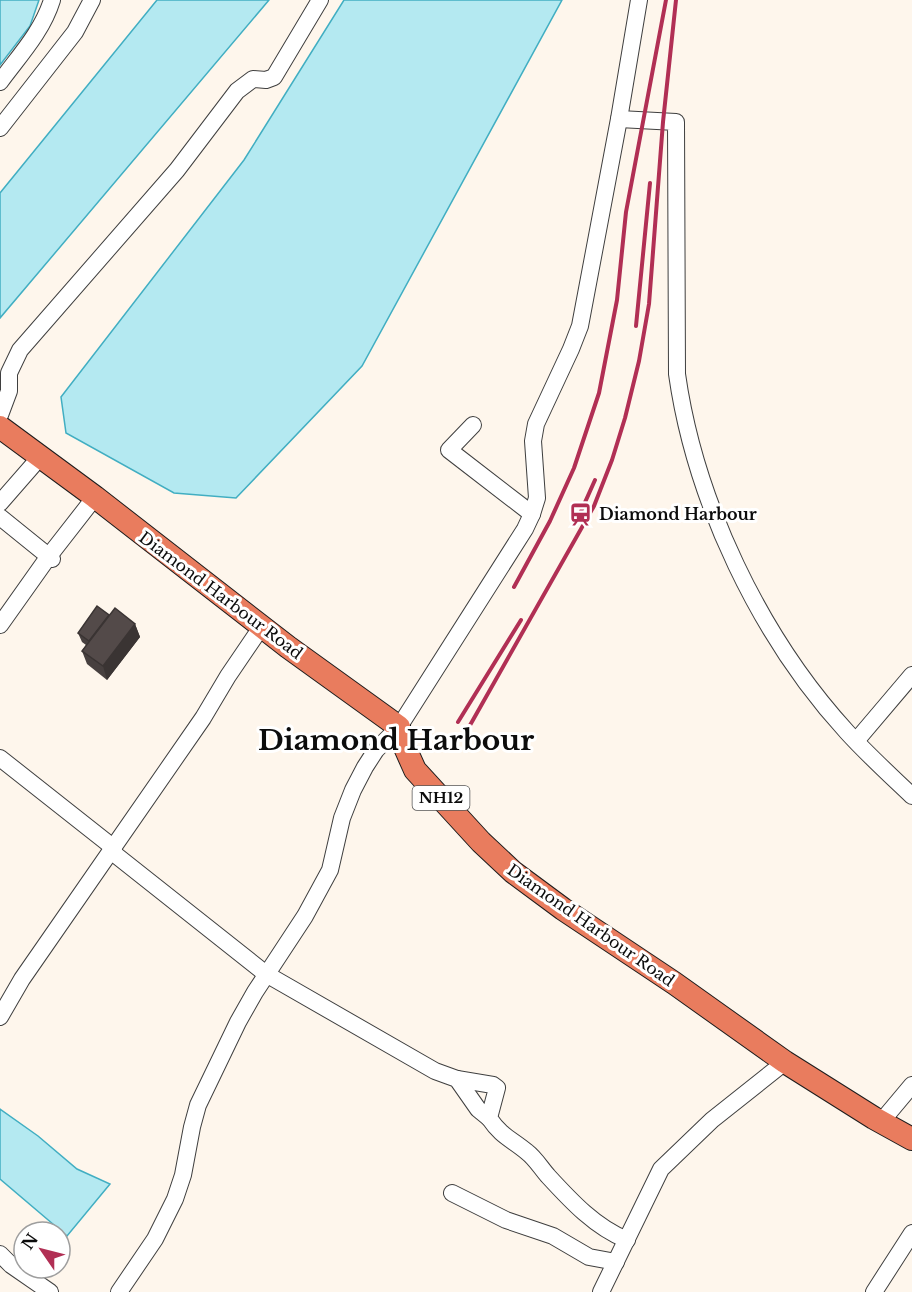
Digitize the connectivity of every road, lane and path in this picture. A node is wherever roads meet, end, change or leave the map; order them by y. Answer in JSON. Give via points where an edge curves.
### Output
{"nodes":[{"id":1,"x":52,"y":0,"type":"edge"},
{"id":2,"x":92,"y":0,"type":"edge"},
{"id":3,"x":320,"y":0,"type":"edge"},
{"id":4,"x":639,"y":0,"type":"edge"},
{"id":5,"x":0,"y":82,"type":"edge"},
{"id":6,"x":619,"y":119,"type":"junction"},
{"id":7,"x":0,"y":128,"type":"edge"},
{"id":8,"x":0,"y":415,"type":"edge"},
{"id":9,"x":473,"y":425,"type":"dead end"},
{"id":10,"x":0,"y":427,"type":"edge"},
{"id":11,"x":41,"y":456,"type":"junction"},
{"id":12,"x":95,"y":497,"type":"junction"},
{"id":13,"x":0,"y":503,"type":"edge"},
{"id":14,"x":532,"y":514,"type":"junction"},
{"id":15,"x":0,"y":517,"type":"edge"},
{"id":16,"x":50,"y":557,"type":"junction"},
{"id":17,"x":0,"y":625,"type":"edge"},
{"id":18,"x":262,"y":626,"type":"junction"},
{"id":19,"x":912,"y":675,"type":"edge"},
{"id":20,"x":399,"y":727,"type":"junction"},
{"id":21,"x":856,"y":741,"type":"junction"},
{"id":22,"x":0,"y":758,"type":"edge"},
{"id":23,"x":912,"y":796,"type":"edge"},
{"id":24,"x":113,"y":850,"type":"junction"},
{"id":25,"x":266,"y":975,"type":"junction"},
{"id":26,"x":0,"y":1017,"type":"edge"},
{"id":27,"x":785,"y":1062,"type":"junction"},
{"id":28,"x":457,"y":1078,"type":"junction"},
{"id":29,"x":912,"y":1085,"type":"edge"},
{"id":30,"x":489,"y":1118,"type":"junction"},
{"id":31,"x":881,"y":1122,"type":"junction"},
{"id":32,"x":912,"y":1139,"type":"edge"},
{"id":33,"x":452,"y":1193,"type":"dead end"},
{"id":34,"x":912,"y":1233,"type":"edge"},
{"id":35,"x":627,"y":1240,"type":"junction"},
{"id":36,"x":0,"y":1254,"type":"edge"},
{"id":37,"x":616,"y":1262,"type":"junction"},
{"id":38,"x":50,"y":1292,"type":"edge"},
{"id":39,"x":118,"y":1292,"type":"edge"},
{"id":40,"x":602,"y":1292,"type":"edge"},
{"id":41,"x":874,"y":1292,"type":"edge"}],
"edges":[{"from":1,"to":5,"type":"street","via":[[39,30]]},
{"from":2,"to":7,"type":"street","via":[[75,32]]},
{"from":3,"to":8,"type":"street","via":[[274,76],[253,79],[237,92],[177,171],[20,350],[9,373],[9,391]]},
{"from":4,"to":6,"type":"street"},
{"from":6,"to":14,"type":"street","via":[[580,326],[536,424],[533,441],[537,498]]},
{"from":6,"to":21,"type":"street","via":[[676,122],[677,374],[693,453],[721,530],[750,592],[807,682]]},
{"from":9,"to":14,"type":"street","via":[[449,450]]},
{"from":10,"to":11,"type":"highway","name":"Diamond Harbour Road"},
{"from":11,"to":12,"type":"highway","name":"Diamond Harbour Road"},
{"from":11,"to":13,"type":"street"},
{"from":12,"to":16,"type":"street"},
{"from":12,"to":18,"type":"highway","name":"Diamond Harbour Road"},
{"from":14,"to":20,"type":"street"},
{"from":15,"to":16,"type":"street"},
{"from":16,"to":17,"type":"street"},
{"from":18,"to":20,"type":"highway","name":"Diamond Harbour Road"},
{"from":18,"to":24,"type":"street"},
{"from":19,"to":21,"type":"street"},
{"from":20,"to":25,"type":"street","via":[[365,767],[342,818],[330,870]]},
{"from":20,"to":27,"type":"highway","name":"Diamond Harbour Road","number":"NH12","via":[[415,770],[513,872]]},
{"from":21,"to":23,"type":"street"},
{"from":22,"to":24,"type":"street"},
{"from":24,"to":25,"type":"street"},
{"from":24,"to":26,"type":"street","via":[[22,979]]},
{"from":25,"to":28,"type":"street","via":[[435,1071]]},
{"from":25,"to":39,"type":"street","via":[[238,1022],[198,1105],[183,1175],[170,1210]]},
{"from":27,"to":31,"type":"highway","name":"Diamond Harbour Road","number":"NH12"},
{"from":27,"to":35,"type":"street","via":[[711,1120],[662,1169]]},
{"from":28,"to":30,"type":"street"},
{"from":28,"to":30,"type":"street","via":[[497,1088]]},
{"from":29,"to":31,"type":"street"},
{"from":30,"to":35,"type":"street","via":[[586,1214]]},
{"from":31,"to":32,"type":"highway","name":"Diamond Harbour Road","number":"NH12"},
{"from":33,"to":37,"type":"street","via":[[506,1220],[553,1236],[589,1257]]},
{"from":34,"to":41,"type":"street"},
{"from":35,"to":37,"type":"street"},
{"from":36,"to":38,"type":"street"},
{"from":37,"to":40,"type":"street"}]}
